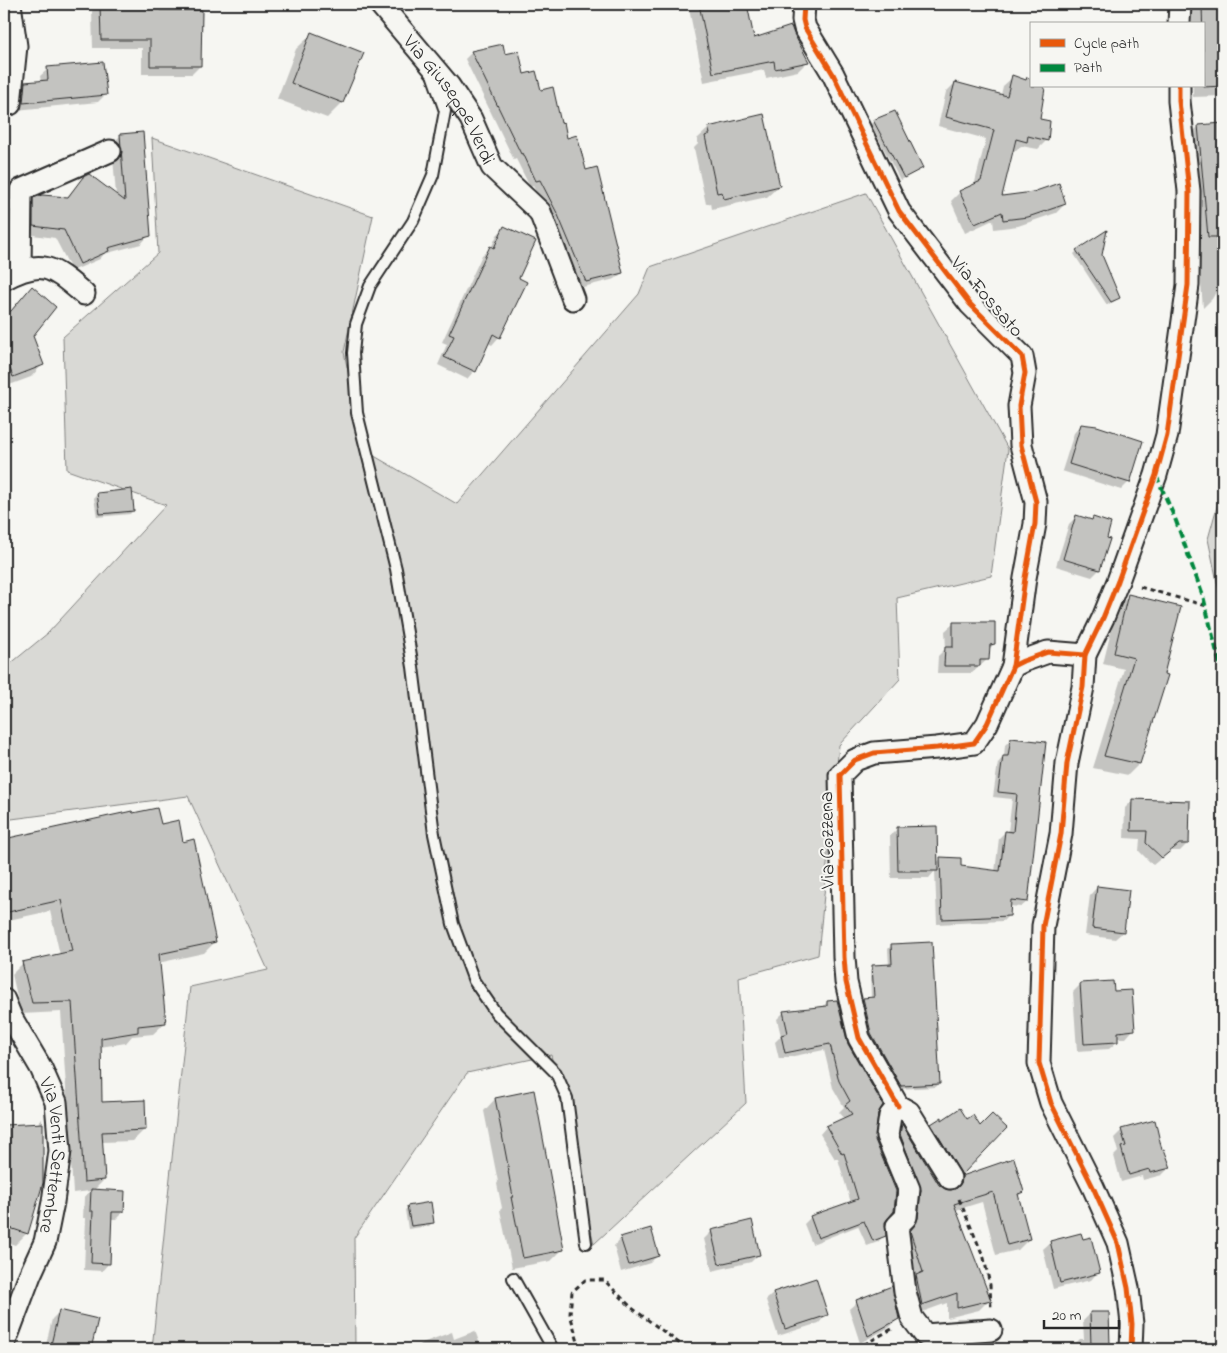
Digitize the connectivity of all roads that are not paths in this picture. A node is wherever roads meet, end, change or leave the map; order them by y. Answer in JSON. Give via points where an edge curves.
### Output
{"nodes":[{"id":1,"x":10,"y":4,"type":"edge"},
{"id":2,"x":380,"y":4,"type":"edge"},
{"id":3,"x":804,"y":4,"type":"edge"},
{"id":4,"x":1180,"y":4,"type":"edge"},
{"id":5,"x":1179,"y":22,"type":"edge"},
{"id":6,"x":426,"y":57,"type":"junction"},
{"id":7,"x":1179,"y":88,"type":"edge"},
{"id":8,"x":10,"y":104,"type":"dead end"},
{"id":9,"x":110,"y":151,"type":"dead end"},
{"id":10,"x":12,"y":205,"type":"edge"},
{"id":11,"x":12,"y":275,"type":"edge"},
{"id":12,"x":84,"y":294,"type":"dead end"},
{"id":13,"x":573,"y":299,"type":"dead end"},
{"id":14,"x":1085,"y":655,"type":"junction"},
{"id":15,"x":1013,"y":666,"type":"junction"},
{"id":16,"x":4,"y":1000,"type":"edge"},
{"id":17,"x":898,"y":1106,"type":"junction"},
{"id":18,"x":950,"y":1178,"type":"road end"},
{"id":19,"x":586,"y":1243,"type":"dead end"},
{"id":20,"x":513,"y":1278,"type":"dead end"},
{"id":21,"x":991,"y":1330,"type":"road end"},
{"id":22,"x":4,"y":1344,"type":"edge"},
{"id":23,"x":553,"y":1349,"type":"edge"},
{"id":24,"x":1131,"y":1349,"type":"edge"}],
"edges":[{"from":1,"to":8,"type":"street","via":[[16,46]]},
{"from":2,"to":6,"type":"street","name":"Via Giuseppe Verdi"},
{"from":3,"to":15,"type":"street","name":"Via Fossato","via":[[806,28],[833,74],[899,211],[970,304],[1022,356],[1025,373],[1019,406],[1020,445],[1036,502]]},
{"from":4,"to":5,"type":"street"},
{"from":6,"to":13,"type":"street","name":"Via Giuseppe Verdi","via":[[471,119],[492,167],[540,212]]},
{"from":6,"to":19,"type":"lane","via":[[446,111],[433,175],[413,221],[370,286],[356,324],[353,353],[357,413],[396,569],[413,667],[434,834],[453,924],[474,981],[496,1013],[556,1073],[567,1098]]},
{"from":7,"to":14,"type":"street","via":[[1189,191],[1188,285],[1167,435],[1118,581]]},
{"from":9,"to":10,"type":"street","via":[[21,190]]},
{"from":10,"to":11,"type":"street"},
{"from":11,"to":12,"type":"street","via":[[35,266],[60,273]]},
{"from":14,"to":15,"type":"street","via":[[1048,652]]},
{"from":14,"to":24,"type":"street","via":[[1067,763],[1060,834],[1043,926],[1040,1064],[1051,1103],[1118,1243],[1129,1297]]},
{"from":15,"to":17,"type":"street","name":"Via Cozzena","via":[[987,724],[974,743],[874,753],[855,760],[840,775],[846,982],[859,1038]]},
{"from":16,"to":22,"type":"street","name":"Via Venti Settembre","via":[[56,1102],[60,1151],[45,1242]]},
{"from":17,"to":18,"type":"street","via":[[909,1112]]},
{"from":17,"to":21,"type":"street","via":[[890,1116],[887,1136],[909,1189],[906,1216],[897,1226],[905,1292],[912,1318],[925,1335]]},
{"from":20,"to":23,"type":"lane"}]}
